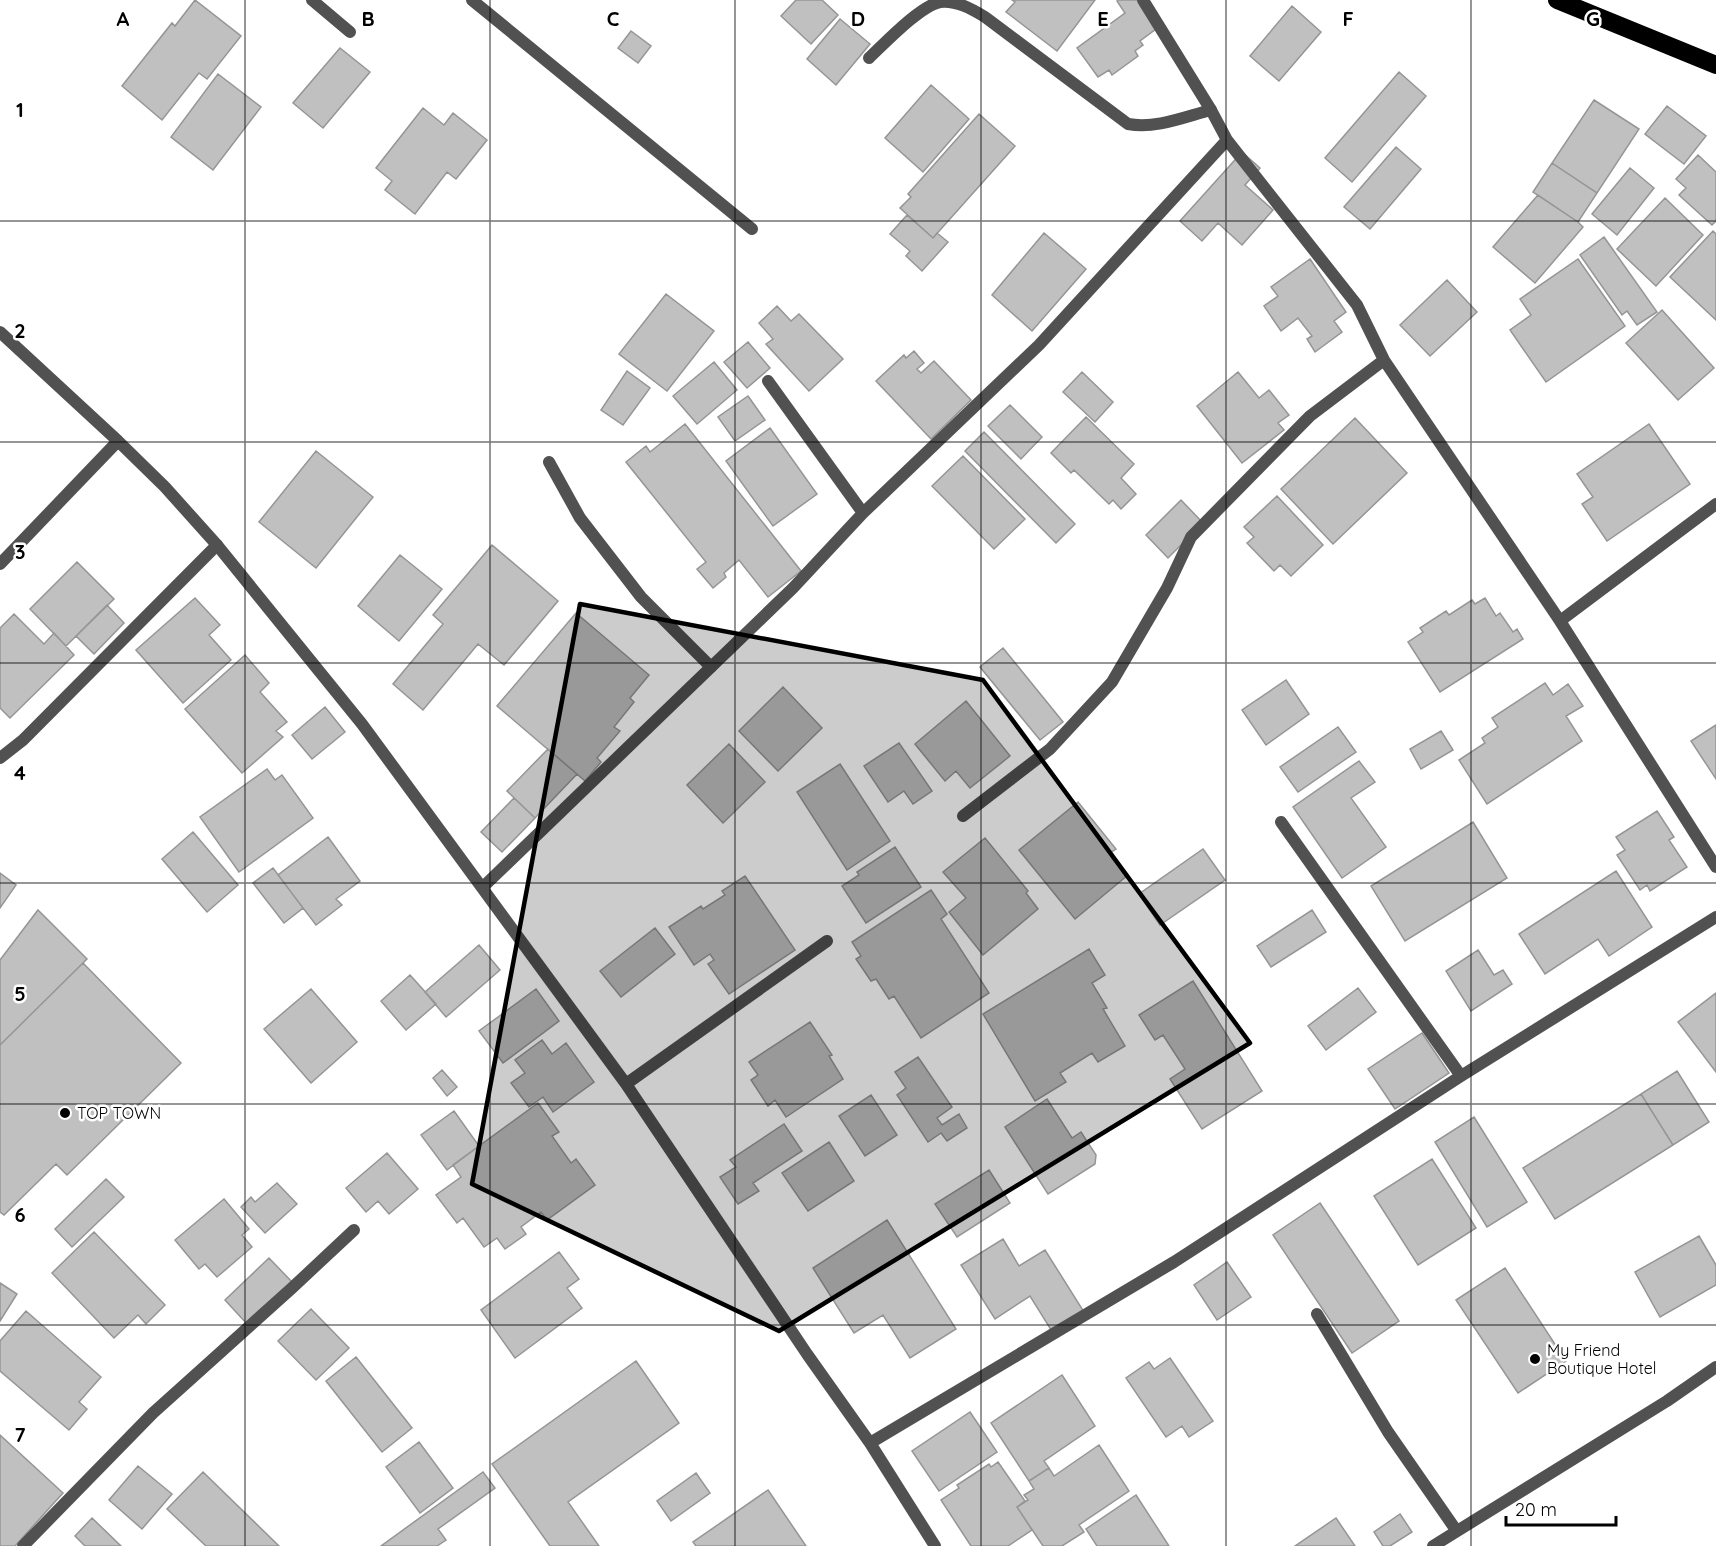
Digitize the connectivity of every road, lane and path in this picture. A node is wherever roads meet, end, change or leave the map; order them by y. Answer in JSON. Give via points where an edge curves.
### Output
{"nodes":[{"id":1,"x":312,"y":0,"type":"edge"},
{"id":2,"x":472,"y":0,"type":"edge"},
{"id":3,"x":1143,"y":0,"type":"edge"},
{"id":4,"x":1557,"y":0,"type":"edge"},
{"id":5,"x":350,"y":32,"type":"dead end"},
{"id":6,"x":869,"y":58,"type":"dead end"},
{"id":7,"x":1716,"y":65,"type":"edge"},
{"id":8,"x":1211,"y":110,"type":"junction"},
{"id":9,"x":1227,"y":140,"type":"junction"},
{"id":10,"x":752,"y":229,"type":"dead end"},
{"id":11,"x":0,"y":332,"type":"edge"},
{"id":12,"x":1384,"y":360,"type":"junction"},
{"id":13,"x":768,"y":381,"type":"dead end"},
{"id":14,"x":118,"y":441,"type":"junction"},
{"id":15,"x":549,"y":462,"type":"dead end"},
{"id":16,"x":1716,"y":504,"type":"edge"},
{"id":17,"x":863,"y":513,"type":"junction"},
{"id":18,"x":217,"y":545,"type":"junction"},
{"id":19,"x":0,"y":564,"type":"edge"},
{"id":20,"x":1560,"y":621,"type":"junction"},
{"id":21,"x":711,"y":667,"type":"junction"},
{"id":22,"x":0,"y":758,"type":"edge"},
{"id":23,"x":963,"y":816,"type":"dead end"},
{"id":24,"x":1281,"y":822,"type":"dead end"},
{"id":25,"x":1716,"y":867,"type":"edge"},
{"id":26,"x":483,"y":887,"type":"junction"},
{"id":27,"x":1716,"y":917,"type":"edge"},
{"id":28,"x":827,"y":941,"type":"dead end"},
{"id":29,"x":1461,"y":1076,"type":"junction"},
{"id":30,"x":626,"y":1084,"type":"junction"},
{"id":31,"x":354,"y":1230,"type":"dead end"},
{"id":32,"x":1317,"y":1314,"type":"dead end"},
{"id":33,"x":1716,"y":1367,"type":"edge"},
{"id":34,"x":870,"y":1443,"type":"junction"},
{"id":35,"x":1456,"y":1530,"type":"junction"},
{"id":36,"x":23,"y":1546,"type":"edge"},
{"id":37,"x":935,"y":1546,"type":"edge"},
{"id":38,"x":1433,"y":1546,"type":"edge"}],
"edges":[{"from":1,"to":5,"type":"street"},
{"from":2,"to":10,"type":"street"},
{"from":3,"to":8,"type":"street"},
{"from":4,"to":7,"type":"highway"},
{"from":6,"to":8,"type":"street","via":[[925,8],[941,2],[957,3],[985,17],[1128,124],[1155,125]]},
{"from":8,"to":9,"type":"street"},
{"from":9,"to":12,"type":"street","via":[[1357,305]]},
{"from":9,"to":17,"type":"street","via":[[1039,345]]},
{"from":11,"to":14,"type":"street"},
{"from":12,"to":20,"type":"street"},
{"from":12,"to":23,"type":"street","via":[[1310,416],[1191,537],[1167,588],[1112,682],[1050,749]]},
{"from":13,"to":17,"type":"street"},
{"from":14,"to":18,"type":"street"},
{"from":14,"to":19,"type":"street"},
{"from":15,"to":21,"type":"street","via":[[580,518],[641,597]]},
{"from":16,"to":20,"type":"street"},
{"from":17,"to":21,"type":"street"},
{"from":18,"to":22,"type":"street","via":[[23,740]]},
{"from":18,"to":26,"type":"street","via":[[362,724]]},
{"from":20,"to":25,"type":"street"},
{"from":21,"to":26,"type":"street"},
{"from":24,"to":29,"type":"street"},
{"from":26,"to":30,"type":"street"},
{"from":27,"to":29,"type":"street"},
{"from":28,"to":30,"type":"street"},
{"from":29,"to":34,"type":"street","via":[[1174,1262]]},
{"from":30,"to":34,"type":"street"},
{"from":31,"to":36,"type":"street","via":[[153,1413]]},
{"from":32,"to":35,"type":"street","via":[[1388,1432]]},
{"from":33,"to":35,"type":"street"},
{"from":34,"to":37,"type":"street"},
{"from":35,"to":38,"type":"street"}]}
